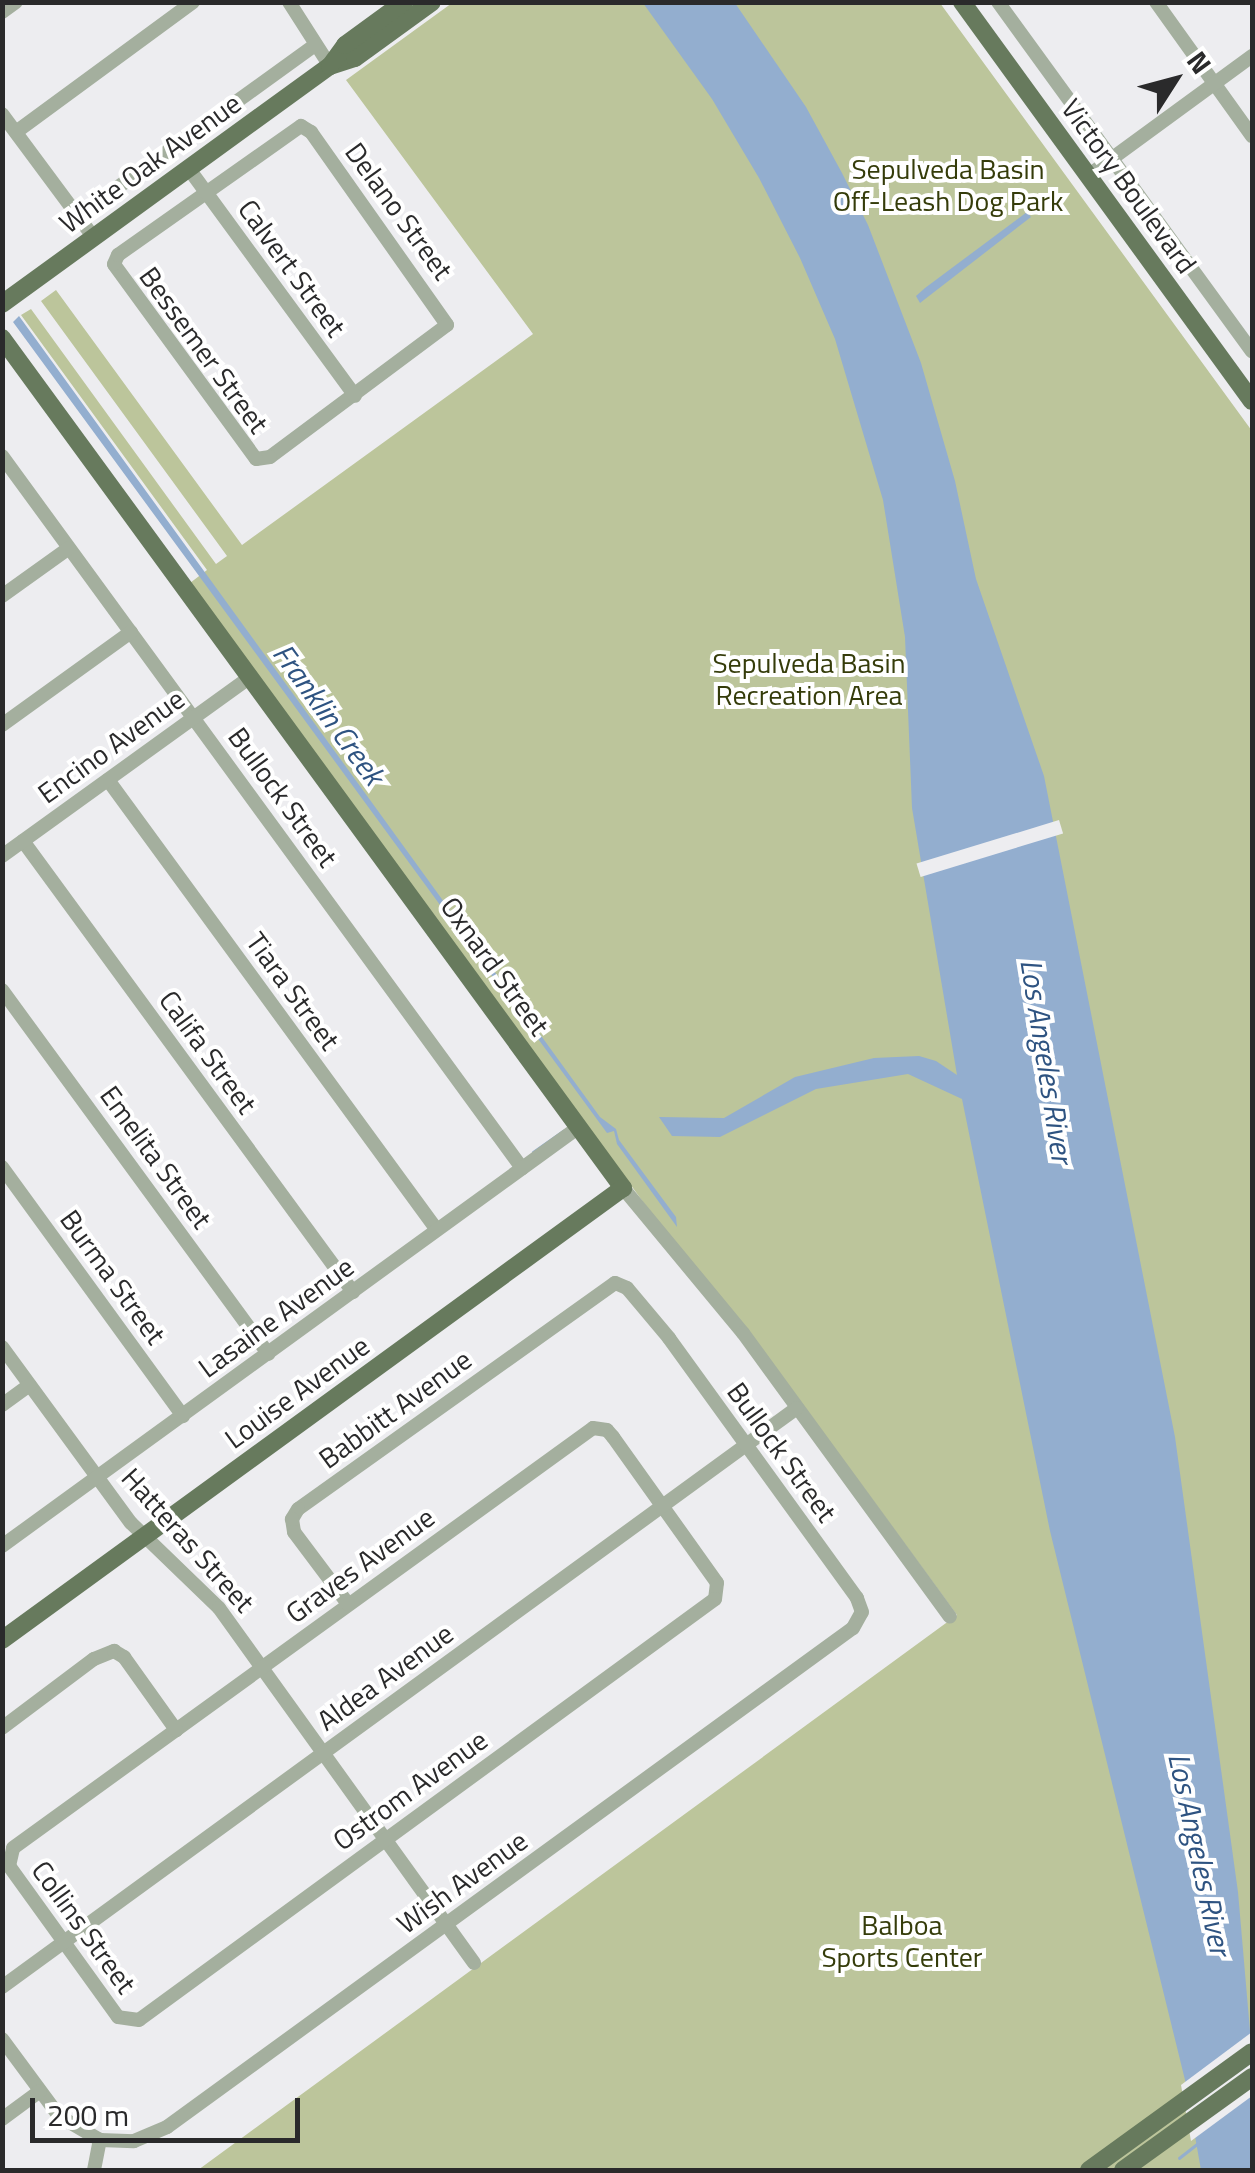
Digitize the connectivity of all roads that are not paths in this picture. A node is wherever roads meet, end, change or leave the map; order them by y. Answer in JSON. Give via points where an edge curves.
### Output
{"nodes":[{"id":1,"x":16,"y":2,"type":"edge"},
{"id":2,"x":193,"y":2,"type":"edge"},
{"id":3,"x":289,"y":2,"type":"edge"},
{"id":4,"x":404,"y":2,"type":"edge"},
{"id":5,"x":432,"y":2,"type":"edge"},
{"id":6,"x":962,"y":2,"type":"edge"},
{"id":7,"x":998,"y":2,"type":"edge"},
{"id":8,"x":1156,"y":2,"type":"edge"},
{"id":9,"x":2,"y":12,"type":"edge"},
{"id":10,"x":315,"y":45,"type":"junction"},
{"id":11,"x":1252,"y":56,"type":"edge"},
{"id":12,"x":330,"y":66,"type":"junction"},
{"id":13,"x":1215,"y":84,"type":"junction"},
{"id":14,"x":2,"y":114,"type":"edge"},
{"id":15,"x":307,"y":128,"type":"joint"},
{"id":16,"x":16,"y":132,"type":"junction"},
{"id":17,"x":1252,"y":136,"type":"edge"},
{"id":18,"x":1112,"y":159,"type":"junction"},
{"id":19,"x":189,"y":168,"type":"junction"},
{"id":20,"x":1088,"y":176,"type":"junction"},
{"id":21,"x":206,"y":191,"type":"junction"},
{"id":22,"x":78,"y":216,"type":"junction"},
{"id":23,"x":94,"y":238,"type":"junction"},
{"id":24,"x":115,"y":268,"type":"joint"},
{"id":25,"x":2,"y":304,"type":"edge"},
{"id":26,"x":5,"y":345,"type":"edge"},
{"id":27,"x":1252,"y":352,"type":"edge"},
{"id":28,"x":355,"y":396,"type":"junction"},
{"id":29,"x":1252,"y":401,"type":"edge"},
{"id":30,"x":4,"y":462,"type":"edge"},
{"id":31,"x":69,"y":548,"type":"junction"},
{"id":32,"x":2,"y":596,"type":"edge"},
{"id":33,"x":131,"y":632,"type":"junction"},
{"id":34,"x":250,"y":677,"type":"junction"},
{"id":35,"x":193,"y":717,"type":"junction"},
{"id":36,"x":2,"y":725,"type":"edge"},
{"id":37,"x":108,"y":780,"type":"junction"},
{"id":38,"x":24,"y":840,"type":"junction"},
{"id":39,"x":2,"y":856,"type":"edge"},
{"id":40,"x":2,"y":990,"type":"edge"},
{"id":41,"x":579,"y":1127,"type":"junction"},
{"id":42,"x":2,"y":1168,"type":"edge"},
{"id":43,"x":522,"y":1168,"type":"junction"},
{"id":44,"x":623,"y":1188,"type":"junction"},
{"id":45,"x":438,"y":1230,"type":"junction"},
{"id":46,"x":614,"y":1283,"type":"joint"},
{"id":47,"x":352,"y":1292,"type":"junction"},
{"id":48,"x":2,"y":1347,"type":"edge"},
{"id":49,"x":268,"y":1354,"type":"junction"},
{"id":50,"x":30,"y":1385,"type":"junction"},
{"id":51,"x":2,"y":1405,"type":"edge"},
{"id":52,"x":797,"y":1408,"type":"junction"},
{"id":53,"x":184,"y":1416,"type":"junction"},
{"id":54,"x":746,"y":1445,"type":"junction"},
{"id":55,"x":98,"y":1477,"type":"junction"},
{"id":56,"x":662,"y":1507,"type":"junction"},
{"id":57,"x":144,"y":1537,"type":"junction"},
{"id":58,"x":2,"y":1546,"type":"edge"},
{"id":59,"x":348,"y":1604,"type":"junction"},
{"id":60,"x":862,"y":1612,"type":"joint"},
{"id":61,"x":950,"y":1618,"type":"dead end"},
{"id":62,"x":2,"y":1640,"type":"edge"},
{"id":63,"x":262,"y":1666,"type":"junction"},
{"id":64,"x":2,"y":1728,"type":"edge"},
{"id":65,"x":176,"y":1730,"type":"junction"},
{"id":66,"x":323,"y":1754,"type":"junction"},
{"id":67,"x":384,"y":1839,"type":"junction"},
{"id":68,"x":8,"y":1856,"type":"joint"},
{"id":69,"x":446,"y":1924,"type":"junction"},
{"id":70,"x":64,"y":1942,"type":"junction"},
{"id":71,"x":474,"y":1962,"type":"dead end"},
{"id":72,"x":2,"y":1987,"type":"edge"},
{"id":73,"x":128,"y":2021,"type":"joint"},
{"id":74,"x":2,"y":2039,"type":"edge"},
{"id":75,"x":1252,"y":2052,"type":"edge"},
{"id":76,"x":1252,"y":2076,"type":"edge"},
{"id":77,"x":40,"y":2091,"type":"junction"},
{"id":78,"x":2,"y":2118,"type":"edge"},
{"id":79,"x":100,"y":2140,"type":"junction"},
{"id":80,"x":94,"y":2170,"type":"edge"},
{"id":81,"x":1089,"y":2170,"type":"edge"},
{"id":82,"x":1123,"y":2170,"type":"edge"}],
"edges":[{"from":1,"to":9,"type":"street"},
{"from":2,"to":16,"type":"street"},
{"from":3,"to":10,"type":"street"},
{"from":4,"to":12,"type":"main road","name":"White Oak Avenue","via":[[345,45]]},
{"from":5,"to":12,"type":"main road","name":"White Oak Avenue","via":[[355,58]]},
{"from":6,"to":20,"type":"main road","name":"Victory Boulevard"},
{"from":7,"to":18,"type":"street","name":"Victory Boulevard"},
{"from":8,"to":13,"type":"street"},
{"from":10,"to":12,"type":"street"},
{"from":10,"to":22,"type":"street","name":"White Oak Avenue"},
{"from":11,"to":13,"type":"street"},
{"from":12,"to":19,"type":"main road","name":"White Oak Avenue"},
{"from":13,"to":17,"type":"street"},
{"from":13,"to":18,"type":"street"},
{"from":14,"to":16,"type":"street"},
{"from":15,"to":21,"type":"street","name":"White Oak Avenue","via":[[294,128]]},
{"from":15,"to":28,"type":"street","name":"Delano Street","via":[[447,324]]},
{"from":16,"to":22,"type":"street"},
{"from":18,"to":20,"type":"street"},
{"from":18,"to":27,"type":"street","name":"Victory Boulevard"},
{"from":19,"to":21,"type":"street","name":"Calvert Street"},
{"from":19,"to":23,"type":"main road","name":"White Oak Avenue"},
{"from":20,"to":29,"type":"main road","name":"Victory Boulevard"},
{"from":21,"to":24,"type":"street","name":"White Oak Avenue","via":[[118,255]]},
{"from":21,"to":28,"type":"street","name":"Calvert Street"},
{"from":22,"to":23,"type":"street"},
{"from":23,"to":25,"type":"main road","name":"White Oak Avenue"},
{"from":24,"to":28,"type":"street","name":"Bessemer Street","via":[[256,459],[270,458]]},
{"from":26,"to":34,"type":"main road","name":"Oxnard Street"},
{"from":30,"to":31,"type":"street","name":"Bullock Street"},
{"from":31,"to":32,"type":"street"},
{"from":31,"to":33,"type":"street","name":"Bullock Street"},
{"from":33,"to":35,"type":"street","name":"Bullock Street"},
{"from":33,"to":36,"type":"street"},
{"from":34,"to":35,"type":"street","name":"Encino Avenue"},
{"from":34,"to":41,"type":"main road","name":"Oxnard Street"},
{"from":35,"to":37,"type":"street","name":"Encino Avenue"},
{"from":35,"to":43,"type":"street","name":"Bullock Street"},
{"from":37,"to":38,"type":"street","name":"Encino Avenue"},
{"from":37,"to":45,"type":"street","name":"Tiara Street"},
{"from":38,"to":39,"type":"street","name":"Encino Avenue"},
{"from":38,"to":47,"type":"street","name":"Califa Street"},
{"from":40,"to":49,"type":"street","name":"Emelita Street"},
{"from":41,"to":43,"type":"street","name":"Lasaine Avenue"},
{"from":41,"to":44,"type":"main road","name":"Oxnard Street"},
{"from":42,"to":53,"type":"street","name":"Burma Street"},
{"from":43,"to":45,"type":"street","name":"Lasaine Avenue"},
{"from":44,"to":52,"type":"street","name":"Oxnard Street"},
{"from":44,"to":57,"type":"main road","name":"Louise Avenue"},
{"from":45,"to":47,"type":"street","name":"Lasaine Avenue"},
{"from":46,"to":54,"type":"street","name":"Bullock Street","via":[[627,1288],[669,1338]]},
{"from":46,"to":59,"type":"street","name":"Babbitt Avenue","via":[[298,1509],[294,1532]]},
{"from":47,"to":49,"type":"street","name":"Lasaine Avenue"},
{"from":48,"to":50,"type":"street","name":"Hatteras Street"},
{"from":49,"to":53,"type":"street","name":"Lasaine Avenue"},
{"from":50,"to":51,"type":"street"},
{"from":50,"to":55,"type":"street","name":"Hatteras Street"},
{"from":52,"to":54,"type":"street","name":"Aldea Avenue"},
{"from":52,"to":61,"type":"street","name":"Oxnard Street"},
{"from":53,"to":55,"type":"street","name":"Lasaine Avenue"},
{"from":54,"to":56,"type":"street","name":"Aldea Avenue"},
{"from":54,"to":60,"type":"street","name":"Bullock Street"},
{"from":55,"to":57,"type":"street","name":"Hatteras Street"},
{"from":55,"to":58,"type":"street","name":"Lasaine Avenue"},
{"from":56,"to":59,"type":"street","name":"Graves Avenue","via":[[613,1437],[600,1427],[583,1432]]},
{"from":56,"to":66,"type":"street","name":"Aldea Avenue"},
{"from":56,"to":67,"type":"street","name":"Ostrom Avenue","via":[[717,1583],[709,1604]]},
{"from":57,"to":62,"type":"main road","name":"Louise Avenue"},
{"from":57,"to":63,"type":"street","name":"Hatteras Street","via":[[210,1597]]},
{"from":59,"to":63,"type":"street","name":"Graves Avenue"},
{"from":60,"to":69,"type":"street","name":"Wish Avenue","via":[[853,1628]]},
{"from":63,"to":65,"type":"street","name":"Graves Avenue"},
{"from":63,"to":66,"type":"street","name":"Hatteras Street"},
{"from":64,"to":65,"type":"street","via":[[94,1658],[114,1651]]},
{"from":65,"to":68,"type":"street","name":"Graves Avenue"},
{"from":66,"to":67,"type":"street","name":"Hatteras Street"},
{"from":66,"to":70,"type":"street","name":"Aldea Avenue"},
{"from":67,"to":69,"type":"street","name":"Hatteras Street"},
{"from":67,"to":73,"type":"street","name":"Ostrom Avenue","via":[[139,2020]]},
{"from":68,"to":70,"type":"street","name":"Collins Street"},
{"from":69,"to":71,"type":"street","name":"Hatteras Street"},
{"from":69,"to":79,"type":"street","name":"Wish Avenue","via":[[168,2128],[134,2141]]},
{"from":70,"to":72,"type":"street","name":"Aldea Avenue"},
{"from":70,"to":73,"type":"street","name":"Collins Street","via":[[118,2017]]},
{"from":74,"to":77,"type":"street"},
{"from":75,"to":81,"type":"main road"},
{"from":76,"to":82,"type":"main road"},
{"from":77,"to":78,"type":"street"},
{"from":77,"to":79,"type":"street","via":[[72,2128]]},
{"from":79,"to":80,"type":"street"}]}
